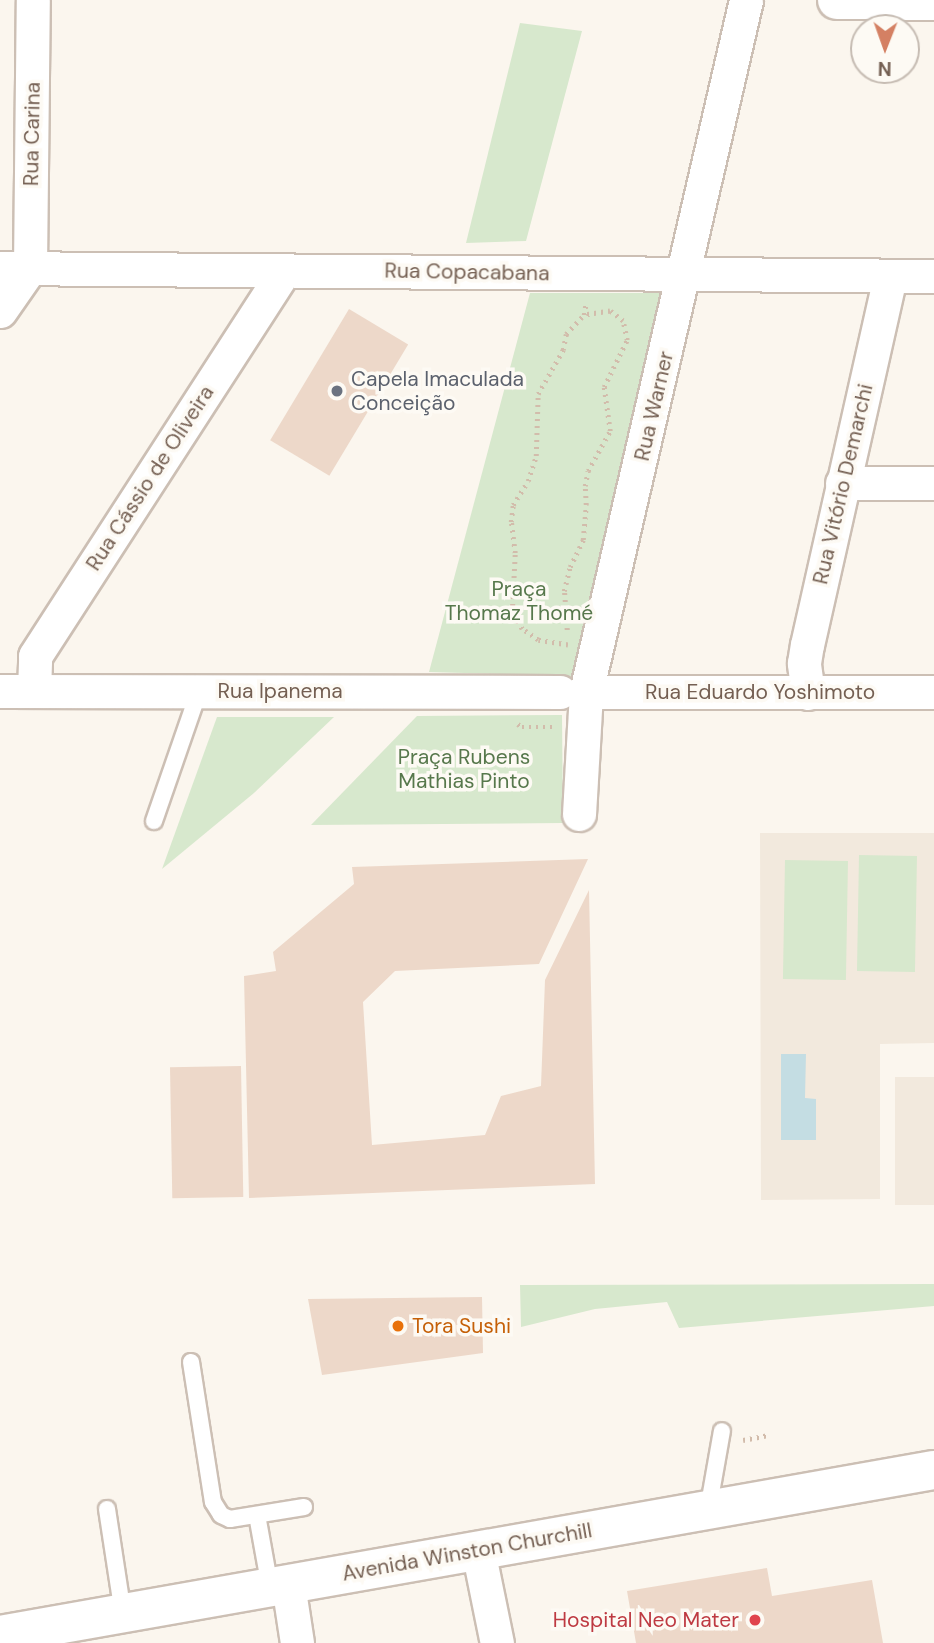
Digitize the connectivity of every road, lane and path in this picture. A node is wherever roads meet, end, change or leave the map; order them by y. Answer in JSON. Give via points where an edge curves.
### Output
{"nodes":[{"id":1,"x":33,"y":0,"type":"edge"},
{"id":2,"x":746,"y":0,"type":"edge"},
{"id":3,"x":837,"y":0,"type":"edge"},
{"id":4,"x":934,"y":1,"type":"edge"},
{"id":5,"x":15,"y":268,"type":"edge"},
{"id":6,"x":284,"y":271,"type":"junction"},
{"id":7,"x":590,"y":274,"type":"junction"},
{"id":8,"x":685,"y":274,"type":"junction"},
{"id":9,"x":890,"y":276,"type":"junction"},
{"id":10,"x":934,"y":276,"type":"edge"},
{"id":11,"x":0,"y":311,"type":"edge"},
{"id":12,"x":583,"y":315,"type":"junction"},
{"id":13,"x":842,"y":483,"type":"junction"},
{"id":14,"x":934,"y":483,"type":"edge"},
{"id":15,"x":582,"y":648,"type":"junction"},
{"id":16,"x":0,"y":691,"type":"edge"},
{"id":17,"x":34,"y":691,"type":"junction"},
{"id":18,"x":199,"y":691,"type":"junction"},
{"id":19,"x":573,"y":692,"type":"junction"},
{"id":20,"x":808,"y":692,"type":"junction"},
{"id":21,"x":934,"y":692,"type":"edge"},
{"id":22,"x":523,"y":727,"type":"dead end"},
{"id":23,"x":560,"y":727,"type":"dead end"},
{"id":24,"x":579,"y":814,"type":"dead end"},
{"id":25,"x":153,"y":821,"type":"dead end"},
{"id":26,"x":191,"y":1362,"type":"dead end"},
{"id":27,"x":722,"y":1431,"type":"dead end"},
{"id":28,"x":934,"y":1470,"type":"edge"},
{"id":29,"x":304,"y":1507,"type":"dead end"},
{"id":30,"x":107,"y":1509,"type":"dead end"},
{"id":31,"x":708,"y":1510,"type":"junction"},
{"id":32,"x":257,"y":1515,"type":"junction"},
{"id":33,"x":478,"y":1550,"type":"junction"},
{"id":34,"x":279,"y":1586,"type":"junction"},
{"id":35,"x":123,"y":1613,"type":"junction"},
{"id":36,"x":73,"y":1633,"type":"edge"},
{"id":37,"x":0,"y":1635,"type":"edge"},
{"id":38,"x":297,"y":1643,"type":"edge"},
{"id":39,"x":497,"y":1643,"type":"edge"}],
"edges":[{"from":1,"to":5,"type":"street","name":"Rua Carina"},
{"from":2,"to":8,"type":"street","name":"Rua Warner"},
{"from":3,"to":4,"type":"main road"},
{"from":5,"to":6,"type":"street","name":"Rua Copacabana"},
{"from":5,"to":11,"type":"street"},
{"from":6,"to":7,"type":"street","name":"Rua Copacabana"},
{"from":6,"to":17,"type":"street","name":"Rua Cássio de Oliveira","via":[[35,656]]},
{"from":7,"to":8,"type":"street","name":"Rua Copacabana"},
{"from":7,"to":12,"type":"path"},
{"from":8,"to":9,"type":"street","name":"Rua Copacabana"},
{"from":8,"to":15,"type":"street","name":"Rua Warner"},
{"from":9,"to":10,"type":"street","name":"Rua Copacabana"},
{"from":9,"to":13,"type":"street","name":"Rua Vitório Demarchi"},
{"from":12,"to":15,"type":"path","via":[[610,311],[623,321],[627,340],[604,387],[610,431],[588,471],[583,540],[570,566],[565,591]]},
{"from":12,"to":15,"type":"path","via":[[566,334],[563,350],[538,394],[536,456],[513,505],[511,523],[515,553],[512,613],[522,629],[538,640]]},
{"from":13,"to":14,"type":"street"},
{"from":13,"to":20,"type":"street","name":"Rua Vitório Demarchi","via":[[804,663]]},
{"from":15,"to":19,"type":"street","name":"Rua Warner"},
{"from":16,"to":17,"type":"street","name":"Rua Ipanema"},
{"from":17,"to":18,"type":"street","name":"Rua Ipanema"},
{"from":18,"to":19,"type":"street","name":"Rua Ipanema"},
{"from":18,"to":25,"type":"lane"},
{"from":19,"to":20,"type":"street","name":"Rua Eduardo Yoshimoto"},
{"from":19,"to":24,"type":"street","name":"Rua Warner"},
{"from":20,"to":21,"type":"street","name":"Rua Eduardo Yoshimoto"},
{"from":22,"to":23,"type":"path"},
{"from":26,"to":32,"type":"lane","via":[[213,1503],[230,1519]]},
{"from":27,"to":31,"type":"lane"},
{"from":28,"to":31,"type":"main road","name":"Avenida Winston Churchill"},
{"from":29,"to":32,"type":"lane"},
{"from":30,"to":35,"type":"lane"},
{"from":31,"to":33,"type":"main road","name":"Avenida Winston Churchill"},
{"from":32,"to":34,"type":"lane"},
{"from":33,"to":34,"type":"main road","name":"Avenida Winston Churchill"},
{"from":33,"to":39,"type":"street"},
{"from":34,"to":35,"type":"main road","name":"Avenida Winston Churchill"},
{"from":34,"to":38,"type":"street"},
{"from":35,"to":36,"type":"main road","name":"Avenida Winston Churchill"},
{"from":36,"to":37,"type":"main road","name":"Avenida Winston Churchill"}]}
